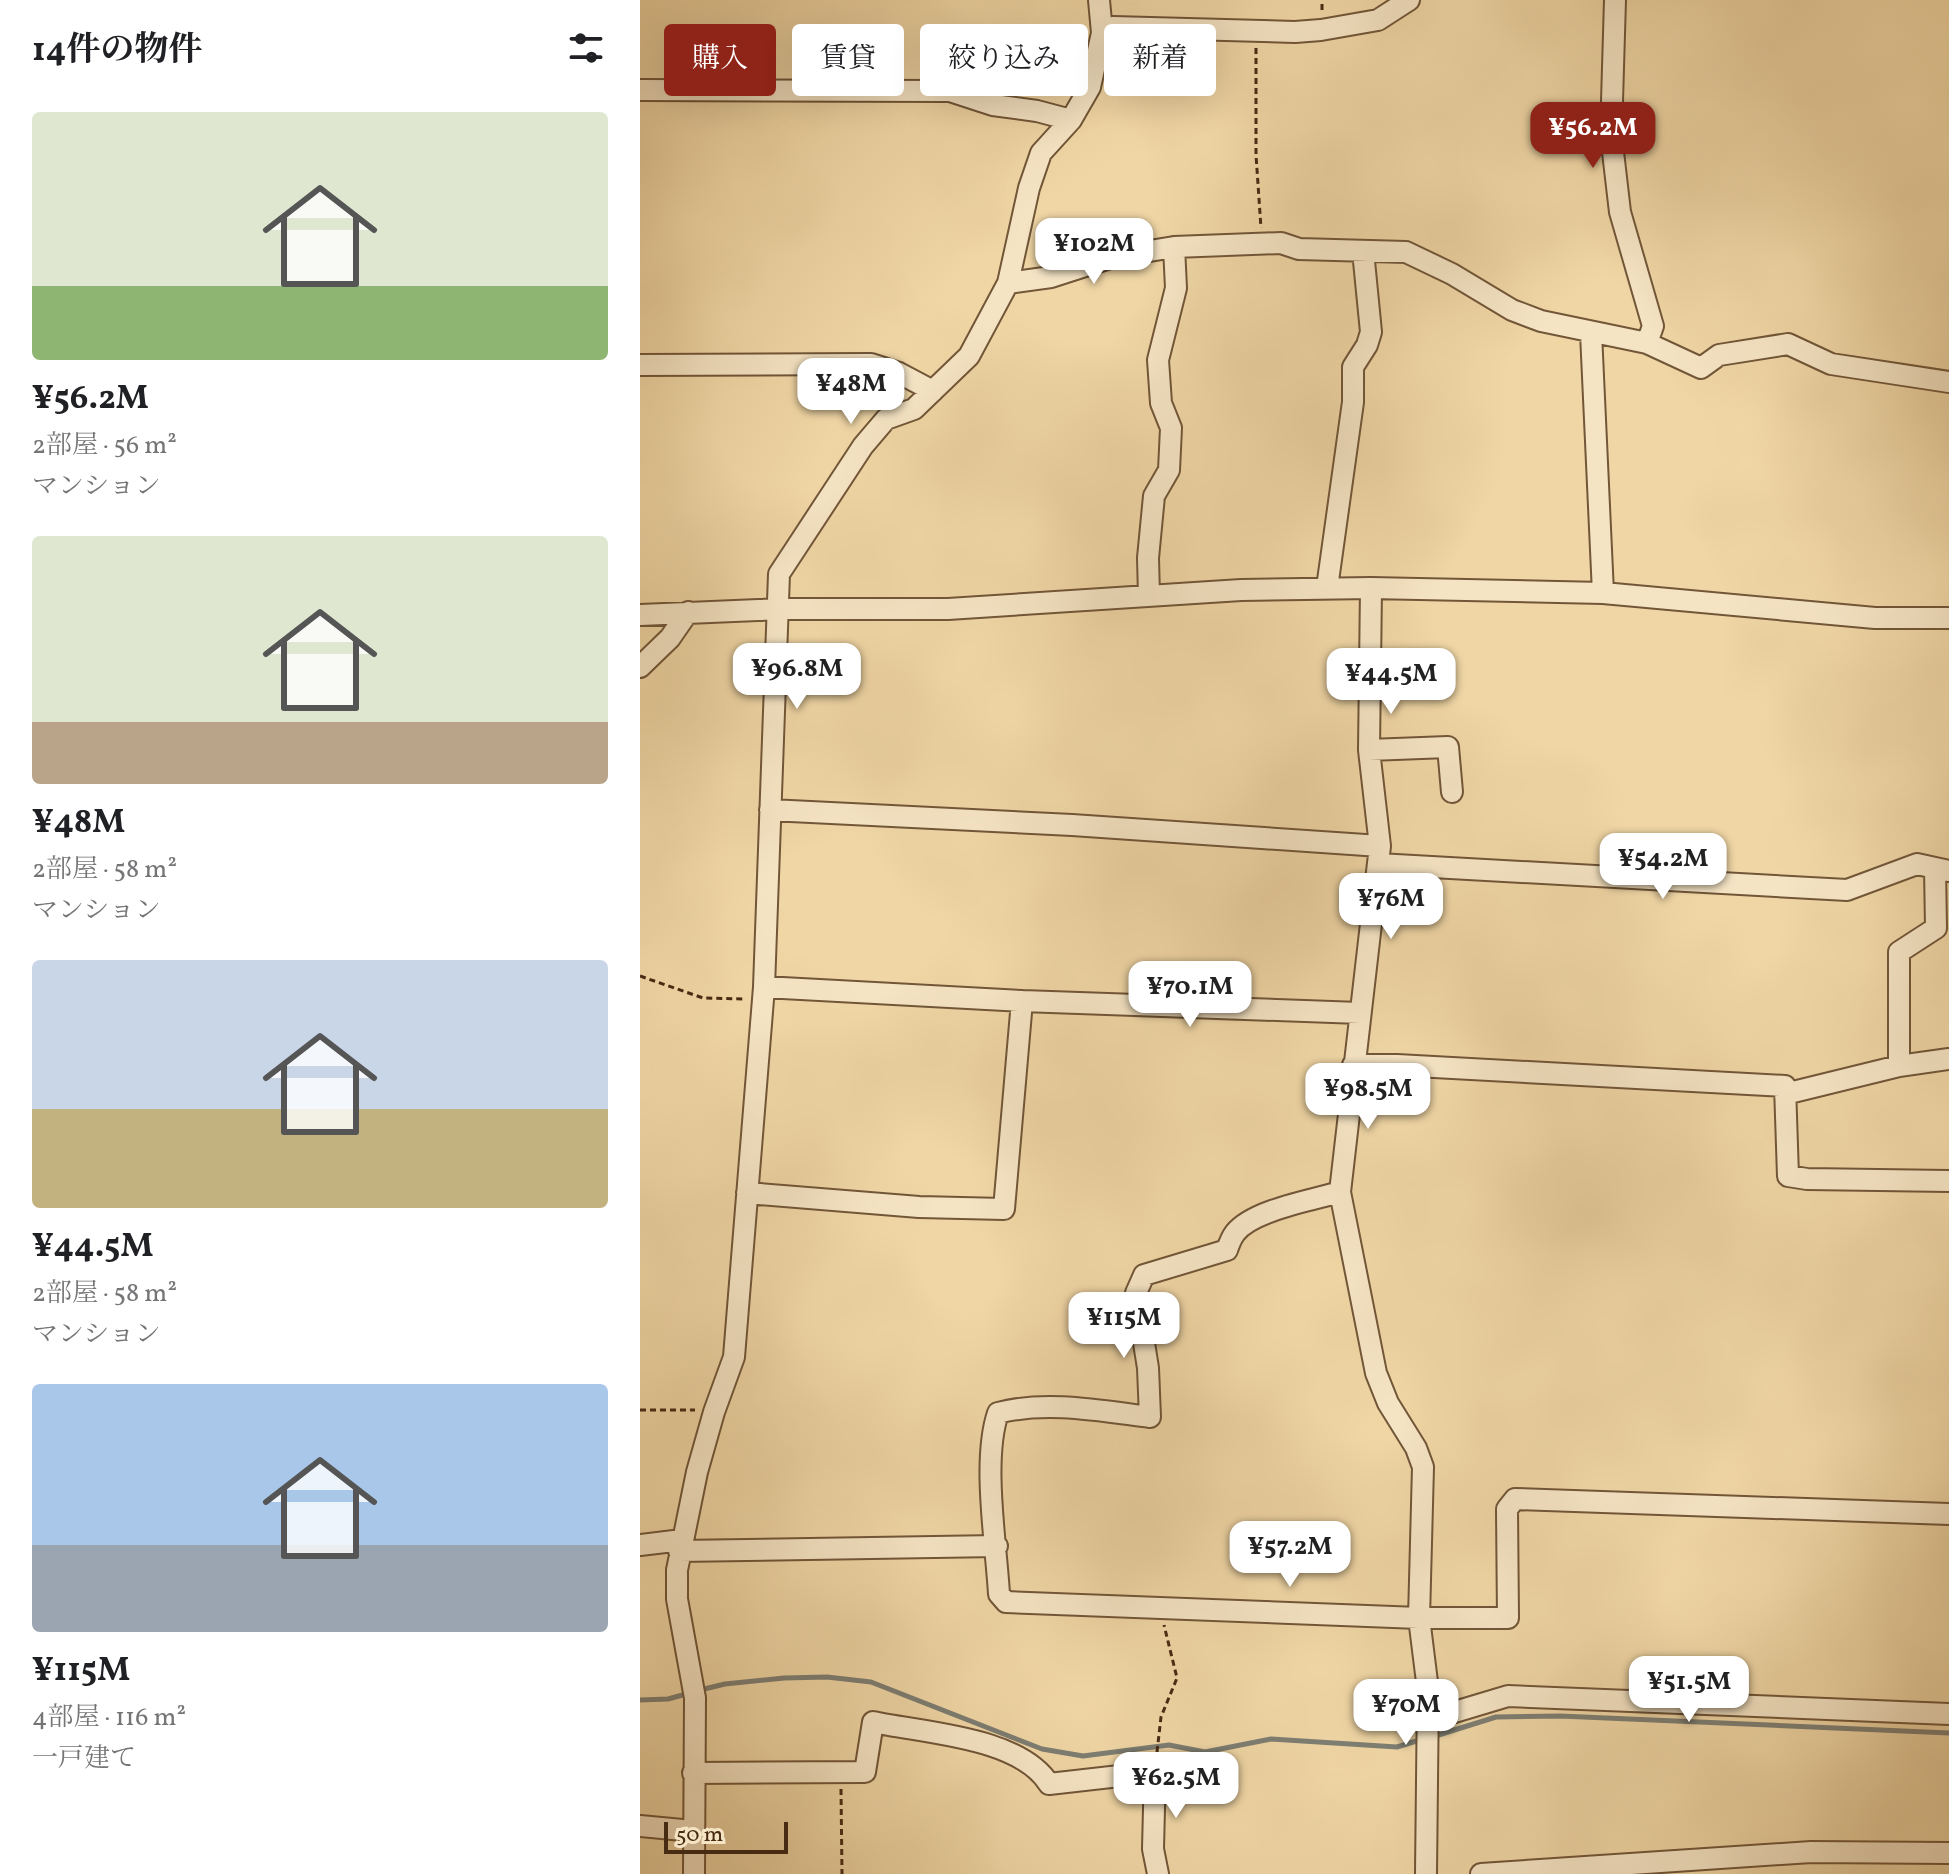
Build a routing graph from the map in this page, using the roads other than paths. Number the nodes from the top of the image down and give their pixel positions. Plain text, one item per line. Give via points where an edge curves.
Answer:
1 (1099, 0) edge
2 (1409, 0) edge
3 (1615, 0) edge
4 (1102, 33) junction
5 (640, 90) edge
6 (1071, 120) junction
7 (1174, 247) junction
8 (1363, 251) junction
9 (1008, 283) junction
10 (1591, 333) junction
11 (1647, 343) junction
12 (640, 365) edge
13 (1949, 382) edge
14 (933, 391) junction
15 (1327, 588) junction
16 (1371, 588) junction
17 (1603, 593) junction
18 (1149, 596) junction
19 (780, 609) junction
20 (688, 612) junction
21 (640, 615) edge
22 (1949, 618) edge
23 (640, 667) edge
24 (1369, 750) junction
25 (1452, 792) dead end
26 (770, 810) junction
27 (1379, 855) junction
28 (1942, 870) edge
29 (764, 993) junction
30 (1022, 1001) junction
31 (1360, 1013) junction
32 (1949, 1059) edge
33 (1353, 1065) junction
34 (1899, 1066) junction
35 (1785, 1094) junction
36 (1949, 1181) edge
37 (1340, 1192) junction
38 (747, 1193) junction
39 (1949, 1514) edge
40 (640, 1545) edge
41 (680, 1546) junction
42 (997, 1546) junction
43 (1419, 1618) junction
44 (1949, 1714) edge
45 (1428, 1720) junction
46 (693, 1773) junction
47 (640, 1826) edge
48 (693, 1831) junction
49 (1949, 1853) edge
50 (694, 1874) edge
51 (1158, 1874) edge
52 (1426, 1874) edge
53 (1481, 1874) edge
54 (1490, 1874) edge

1 - 4 street
2 - 4 street via 1378,20 1343,28 1295,32 1113,27
3 - 11 street via 1611,135 1620,212 1653,326
4 - 6 street via 1090,87
5 - 6 street via 950,91
6 - 9 street via 1041,153
7 - 8 street via 1281,243 1299,249
7 - 9 street
7 - 18 street via 1176,288 1158,360 1161,403 1171,428 1169,470 1154,496
8 - 10 street via 1406,252 1512,310
8 - 15 street via 1371,332 1353,367 1353,402
9 - 14 street via 969,356
10 - 11 street
10 - 17 street
11 - 13 street via 1701,368 1719,355 1788,344 1831,364
12 - 14 street via 871,364
14 - 19 street via 914,409 886,419 863,446 779,574
15 - 16 street
15 - 18 street
16 - 17 street
16 - 24 street
17 - 22 street via 1875,618
18 - 19 street via 948,609
19 - 20 street
19 - 26 street
20 - 21 street
20 - 23 street
24 - 25 street via 1448,747
24 - 27 street
26 - 27 street via 1072,825
26 - 29 street
27 - 28 street via 1847,890 1917,864
27 - 31 street
28 - 34 street via 1936,928 1899,952
29 - 30 street
29 - 38 street
30 - 31 street
30 - 38 street via 1004,1209
31 - 33 street
32 - 34 street
33 - 35 street via 1785,1086
33 - 37 street
34 - 35 street
35 - 36 street via 1788,1176
37 - 42 street via 1252,1220 1236,1231 1227,1250 1144,1275 1136,1293 1150,1417 1081,1408 998,1413 992,1481
37 - 43 street via 1376,1373 1423,1467
38 - 41 street via 734,1357 714,1412
39 - 43 street via 1515,1499 1507,1509 1508,1618
40 - 41 street
41 - 42 street
41 - 46 street via 677,1599 695,1698
42 - 43 street via 999,1594 1006,1602
43 - 45 street
44 - 45 street via 1508,1696
45 - 52 street
46 - 48 street
46 - 51 street via 865,1772 873,1722 1000,1748 1040,1769 1049,1784 1155,1770 1153,1849
47 - 48 street
48 - 50 street
49 - 54 street via 1811,1852
53 - 54 street

